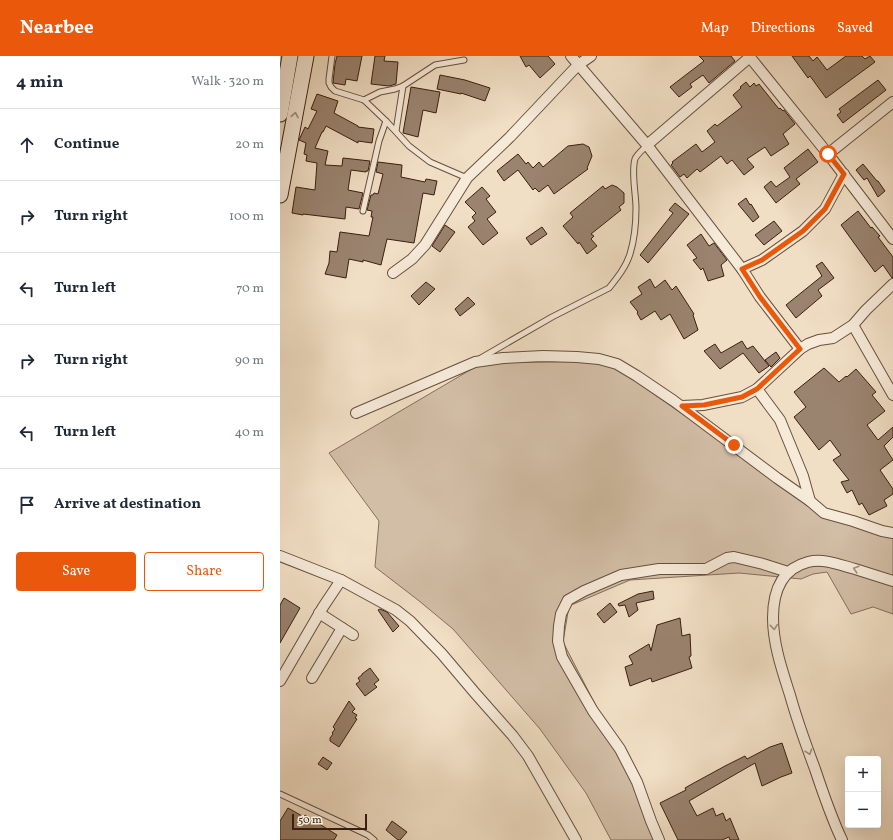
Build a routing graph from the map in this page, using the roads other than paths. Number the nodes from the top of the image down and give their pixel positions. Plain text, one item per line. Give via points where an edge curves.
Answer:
1 (289, 56) edge
2 (306, 56) edge
3 (332, 56) edge
4 (571, 56) edge
5 (591, 56) edge
6 (749, 56) edge
7 (464, 60) dead end
8 (578, 65) junction
9 (404, 86) junction
10 (364, 100) junction
11 (893, 102) edge
12 (280, 114) edge
13 (386, 121) junction
14 (396, 132) junction
15 (647, 145) junction
16 (828, 154) junction
17 (844, 174) junction
18 (468, 178) junction
19 (280, 195) edge
20 (363, 211) dead end
21 (893, 239) edge
22 (742, 269) junction
23 (393, 273) dead end
24 (893, 284) edge
25 (853, 325) junction
26 (800, 349) junction
27 (475, 362) junction
28 (757, 389) junction
29 (893, 395) edge
30 (682, 406) junction
31 (356, 413) dead end
32 (810, 501) junction
33 (893, 533) edge
34 (280, 556) edge
35 (788, 572) junction
36 (341, 580) junction
37 (893, 581) edge
38 (319, 613) junction
39 (342, 628) junction
40 (353, 635) dead end
41 (312, 678) dead end
42 (280, 681) edge
43 (280, 794) edge
44 (374, 840) edge
45 (576, 840) edge
46 (659, 840) edge
47 (842, 840) edge

1 - 12 main road
19 -> 2 main road
3 - 10 lane via 329,79 331,87
4 - 8 street
5 - 8 street
6 - 15 street
6 - 16 street
7 - 9 lane via 435,64
8 - 15 street
8 - 18 street
9 - 10 lane via 380,92
9 - 14 lane
10 - 13 lane
11 - 16 street
13 - 14 lane
13 - 20 lane
14 - 18 lane via 430,162
15 - 22 street
15 - 27 lane via 636,158 634,168 636,208 630,254 623,270 609,288 552,317
16 - 17 street
17 - 21 street
17 - 22 street via 825,209 803,231 762,260
18 - 23 street via 425,245
22 - 26 street
24 - 25 street
25 - 26 street via 833,338 818,340
25 - 29 street
26 - 28 street
27 - 30 street via 544,356 600,359 617,364
27 - 31 street
28 - 30 street via 742,397 704,405
28 - 32 street via 780,420 803,476
30 - 32 street
32 - 33 street via 824,513
34 - 36 street
37 -> 35 street via 819,560
35 - 46 street via 734,557 706,568 659,569 621,575 568,600 561,614 558,641 562,656 593,711 620,749
35 -> 47 street via 780,582 774,604 773,618 779,660 832,820
36 - 38 street
36 - 45 street via 396,610 442,654 528,756
38 - 39 street
38 - 42 street
39 - 40 street
39 - 41 street
43 - 44 lane

